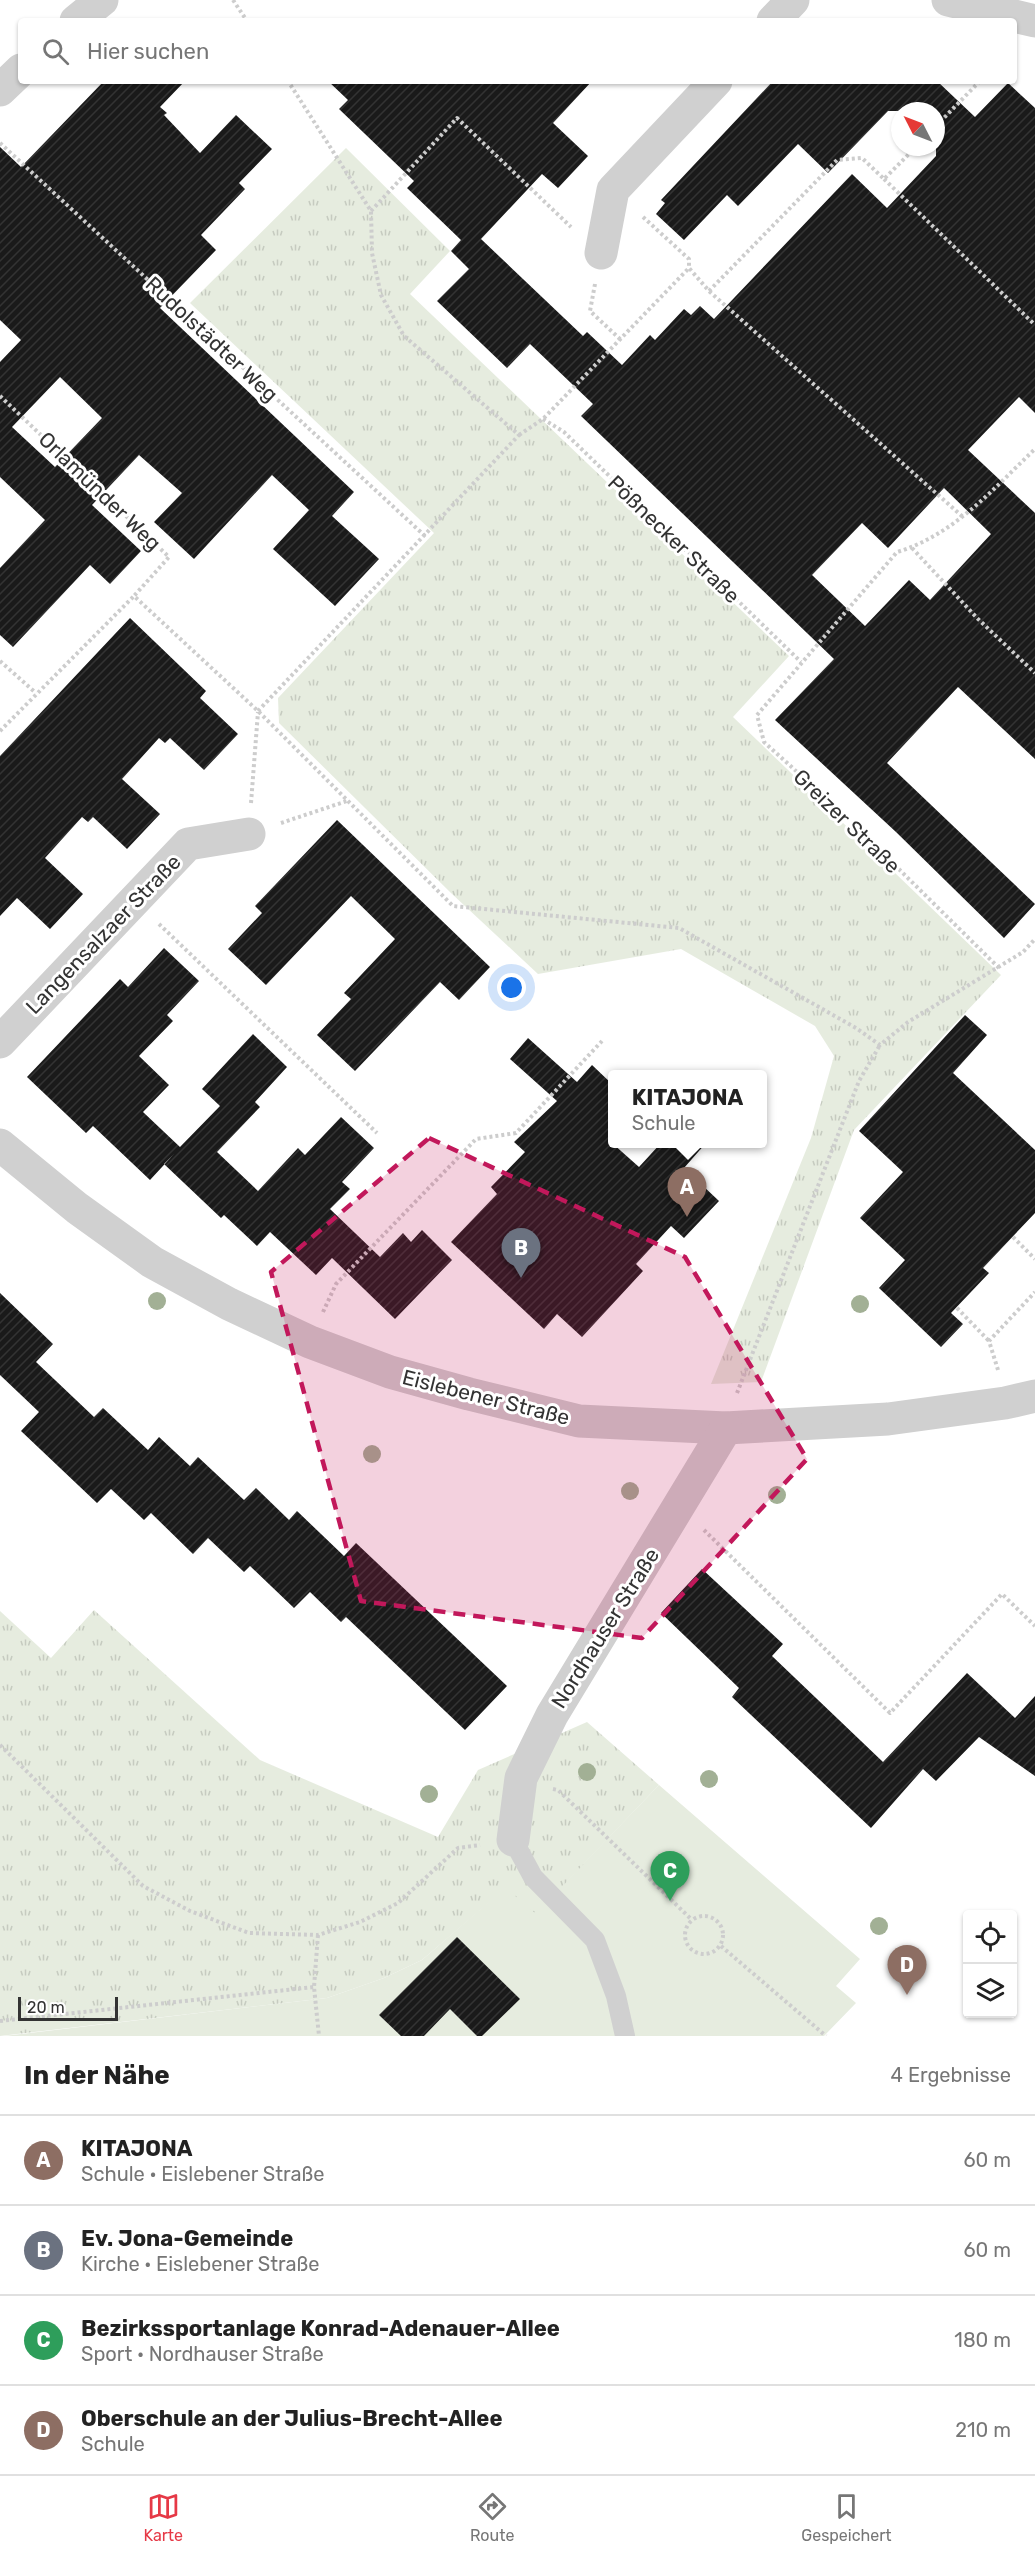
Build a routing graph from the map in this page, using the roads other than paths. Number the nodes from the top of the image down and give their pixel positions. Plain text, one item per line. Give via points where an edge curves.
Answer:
1 (102, 0) edge
2 (793, 0) edge
3 (953, 1) edge
4 (80, 18) edge
5 (776, 18) edge
6 (1035, 21) edge
7 (18, 73) edge
8 (713, 84) edge
9 (0, 90) edge
10 (601, 253) road end
11 (249, 834) road end
12 (0, 1042) edge
13 (0, 1145) edge
14 (1020, 1400) edge
15 (726, 1428) junction
16 (513, 1840) joint
17 (625, 2036) edge

1 - 4 street
2 - 5 street
3 - 6 street
7 - 9 street
8 - 10 street via 614,189
11 - 12 street, Langensalzaer Straße via 188,844
13 - 15 street, Eislebener Straße via 152,1262 310,1342 402,1375 579,1420
14 - 15 street, Eislebener Straße via 888,1419
15 - 16 street, Nordhauser Straße via 552,1715 521,1778
16 - 17 lane via 533,1877 596,1940

